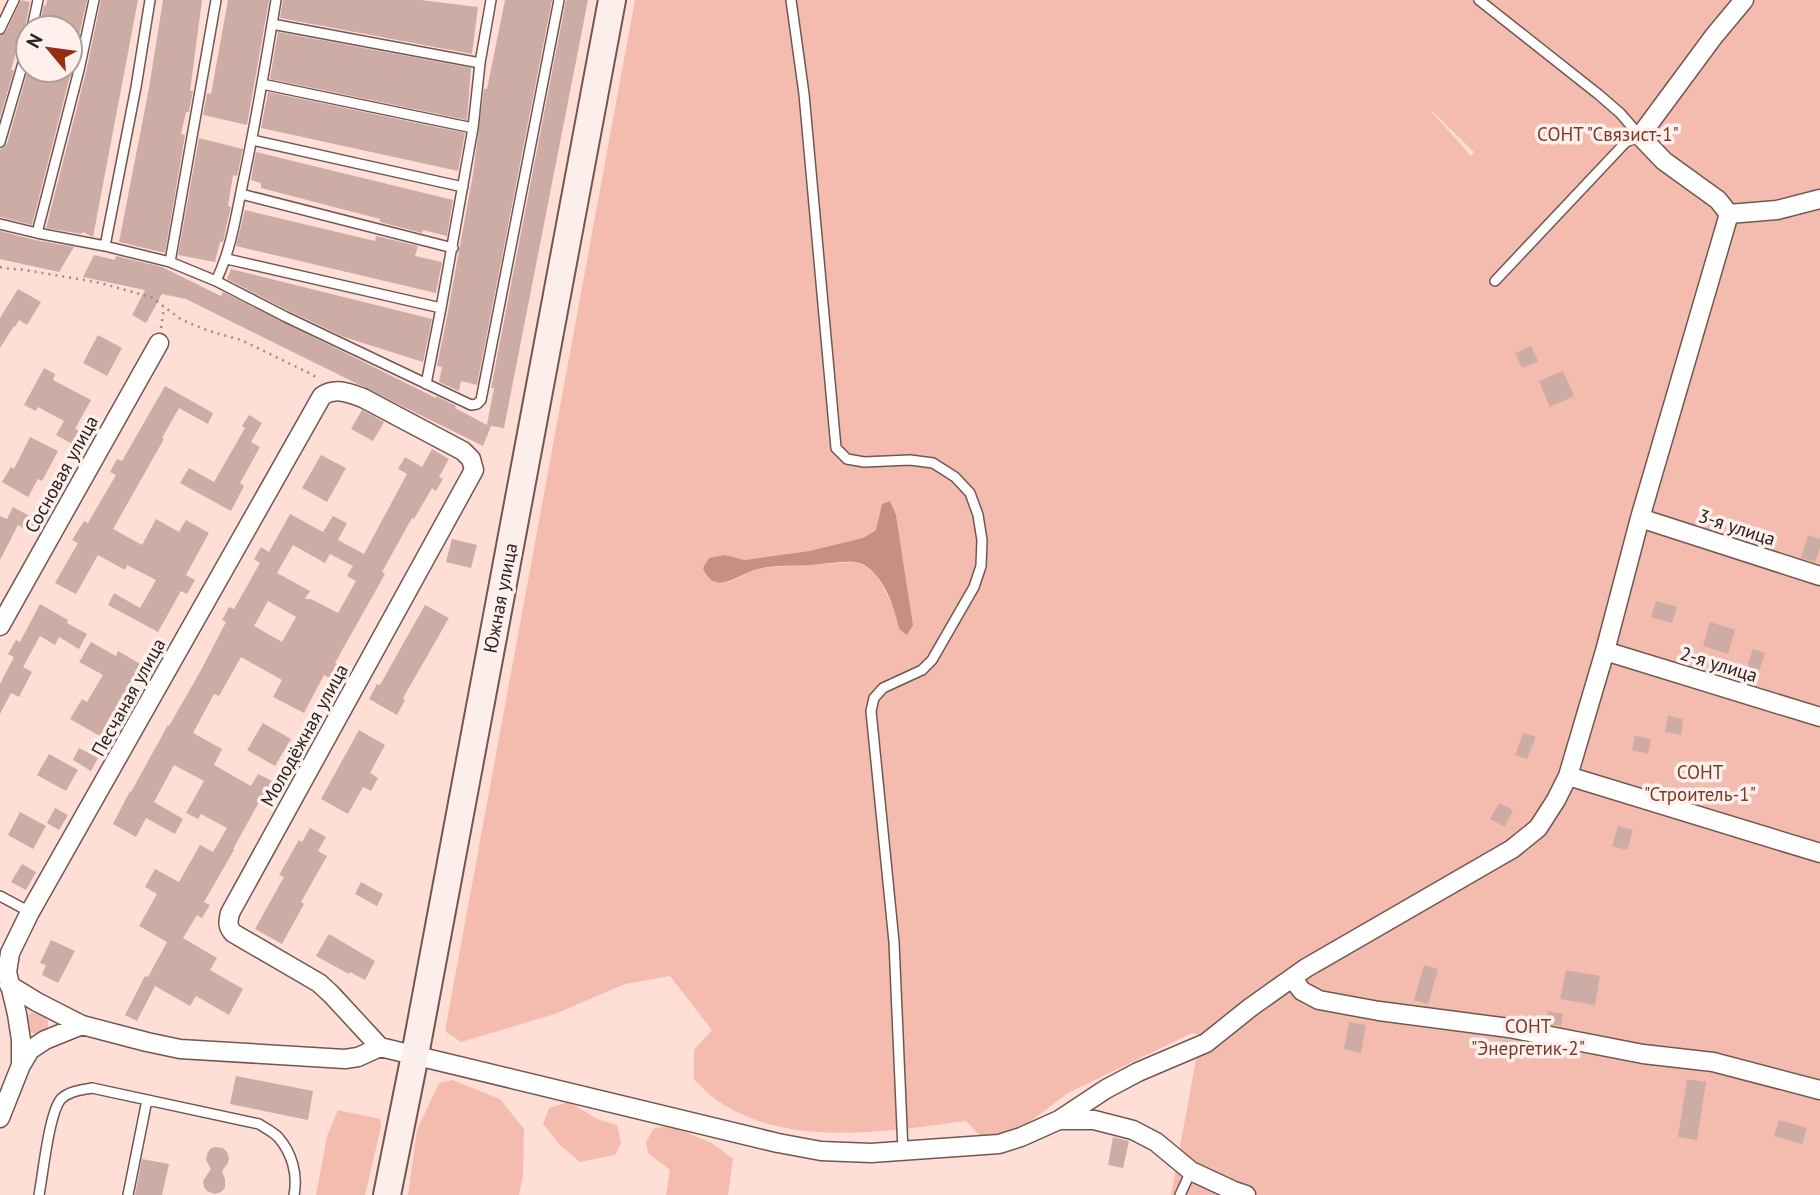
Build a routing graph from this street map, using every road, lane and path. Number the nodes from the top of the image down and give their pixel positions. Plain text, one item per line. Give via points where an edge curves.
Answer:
1 (13, 0) edge
2 (94, 0) edge
3 (150, 0) edge
4 (216, 0) edge
5 (276, 0) edge
6 (491, 0) edge
7 (559, 0) edge
8 (612, 0) edge
9 (791, 0) edge
10 (1479, 0) edge
11 (1744, 0) edge
12 (272, 24) junction
13 (0, 29) edge
14 (480, 63) junction
15 (17, 84) edge
16 (262, 84) junction
17 (473, 128) junction
18 (1640, 136) junction
19 (252, 141) junction
20 (0, 142) edge
21 (463, 187) junction
22 (241, 194) junction
23 (1820, 199) edge
24 (1730, 214) junction
25 (0, 224) edge
26 (37, 233) junction
27 (105, 246) junction
28 (453, 248) junction
29 (227, 259) junction
30 (170, 262) junction
31 (0, 267) edge
32 (216, 281) junction
33 (1495, 281) dead end
34 (442, 308) junction
35 (159, 343) dead end
36 (426, 384) junction
37 (331, 391) junction
38 (1640, 518) junction
39 (1820, 576) edge
40 (0, 626) edge
41 (1605, 651) junction
42 (1820, 717) edge
43 (1568, 776) junction
44 (1820, 853) edge
45 (0, 896) edge
46 (30, 912) junction
47 (1292, 978) junction
48 (9, 985) junction
49 (82, 1025) junction
50 (380, 1047) junction
51 (415, 1055) junction
52 (21, 1065) junction
53 (1820, 1090) edge
54 (147, 1100) junction
55 (0, 1118) edge
56 (1059, 1120) junction
57 (903, 1150) junction
58 (1191, 1171) junction
59 (39, 1195) edge
60 (128, 1195) edge
61 (293, 1195) edge
62 (387, 1195) edge
63 (1180, 1195) edge
64 (1246, 1195) edge

1 - 13 lane
2 - 26 lane
3 - 27 lane
4 - 30 lane
5 - 12 lane
6 - 14 lane
7 - 36 lane via 481,400 471,405
8 - 51 main road, Южная улица
9 - 57 lane via 804,94 836,448 847,459 864,462 933,463 970,493 982,540 974,587 932,660 922,670 883,688 871,711 894,942
10 - 18 lane via 1598,94
11 - 18 street
12 - 14 lane
12 - 16 lane
14 - 17 lane
15 - 20 lane
16 - 17 lane
16 - 19 lane
17 - 21 lane
18 - 24 street
18 - 33 lane via 1626,142
19 - 21 lane
19 - 22 lane
21 - 28 lane
22 - 28 lane
22 - 29 lane
23 - 24 street via 1777,210
24 - 38 street
25 - 26 lane
26 - 27 lane
27 - 30 lane
28 - 34 lane
29 - 32 lane
29 - 34 lane
30 - 32 lane
31 - 37 path via 96,282 151,297 182,320 241,340 313,375
32 - 36 lane
34 - 36 lane
35 - 40 street, Сосновая улица
37 - 46 street, Песчаная улица via 322,396
37 - 50 street, Молодёжная улица via 363,398 463,451 474,470 228,922 233,933 319,983
38 - 39 street, 3-я улица
38 - 41 street
41 - 42 street, 2-я улица
41 - 43 street
43 - 44 street
43 - 47 street via 1538,828 1512,849
45 - 46 lane
46 - 48 street, Песчаная улица via 10,953
47 - 53 street via 1302,991 1319,1000 1713,1062
47 - 56 street via 1206,1043 1138,1072
48 - 49 street
48 - 52 street, Песчаная улица via 19,1027
49 - 50 street via 180,1049 345,1059
49 - 52 street via 30,1049
50 - 51 street
51 - 57 street via 778,1143 821,1151
51 - 62 main road, Южная улица
52 - 55 street, Песчаная улица
54 - 59 lane via 92,1088 61,1099 53,1116
54 - 60 lane
54 - 61 lane via 259,1124 288,1152 294,1170
56 - 57 street via 999,1143
56 - 58 street via 1094,1120 1133,1130
58 - 63 lane
58 - 64 street

